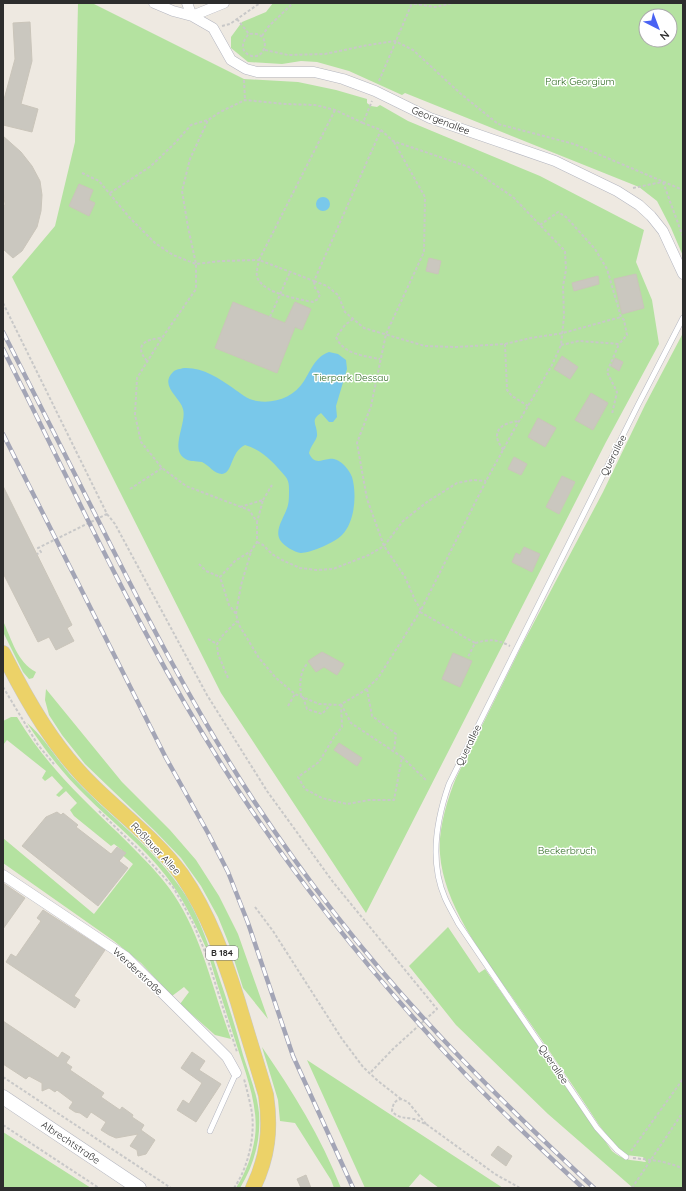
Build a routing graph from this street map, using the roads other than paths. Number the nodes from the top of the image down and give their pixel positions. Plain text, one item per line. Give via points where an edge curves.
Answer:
1 (154, 3) edge
2 (187, 3) edge
3 (224, 3) edge
4 (192, 16) junction
5 (683, 274) edge
6 (683, 318) edge
7 (3, 653) edge
8 (3, 875) edge
9 (240, 1076) joint
10 (3, 1097) edge
11 (210, 1131) dead end
12 (626, 1157) road end
13 (140, 1188) edge
14 (253, 1188) edge

1 - 4 street
2 - 4 street
3 - 4 street
4 - 5 street, Georgenallee via 213,28 231,60 246,69 257,72 314,72 343,79 376,91 430,118 555,161 617,191 651,216 662,231
6 - 12 lane, Querallee via 449,784 441,807 436,835 435,856 440,878 445,898 458,923 597,1128
7 - 14 main road, Roßlauer Allee / B 184 via 25,696 59,746 94,787 173,864 207,917 230,977 266,1095 268,1141
8 - 9 street, Werderstraße via 126,957 227,1057
9 - 11 lane
10 - 13 main road, Albrechtstraße

